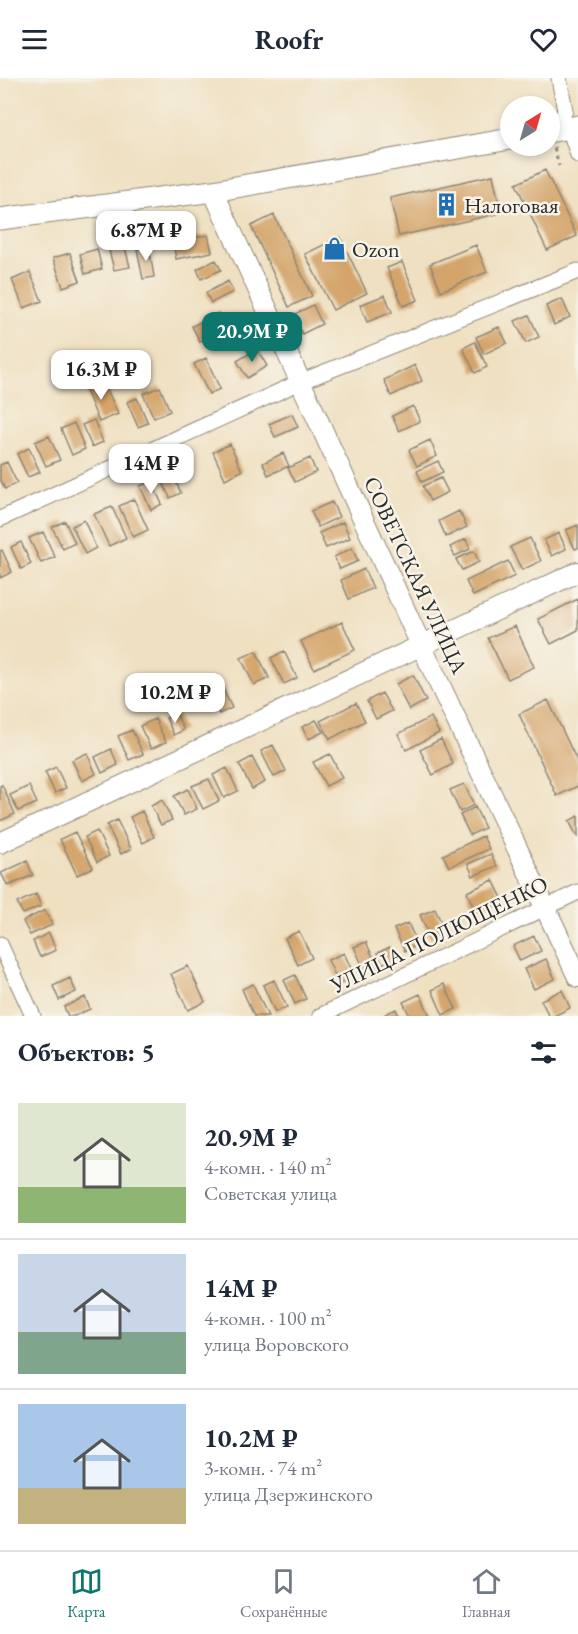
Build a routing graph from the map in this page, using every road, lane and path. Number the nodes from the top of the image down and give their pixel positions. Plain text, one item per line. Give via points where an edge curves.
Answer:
1 (559, 78) edge
2 (563, 129) edge
3 (500, 141) edge
4 (578, 156) edge
5 (214, 194) junction
6 (0, 219) edge
7 (0, 231) edge
8 (578, 272) edge
9 (300, 382) junction
10 (0, 519) edge
11 (578, 572) edge
12 (421, 645) junction
13 (0, 843) edge
14 (578, 892) edge
15 (546, 908) junction
16 (0, 944) edge
17 (578, 977) edge
18 (33, 1016) edge
19 (320, 1016) edge

1 - 2 street via 565,110
2 - 4 street
3 - 5 main road
5 - 6 main road
5 - 7 main road
5 - 9 street, СОВЕТСКАЯ УЛИЦА
8 - 9 street
9 - 10 street
9 - 12 street, СОВЕТСКАЯ УЛИЦА
11 - 12 street
12 - 13 street
12 - 15 street, СОВЕТСКАЯ УЛИЦА
14 - 15 street, УЛИЦА ПОЛЮЩЕНКО
15 - 17 street, СОВЕТСКАЯ УЛИЦА
15 - 19 street, УЛИЦА ПОЛЮЩЕНКО
16 - 18 street

